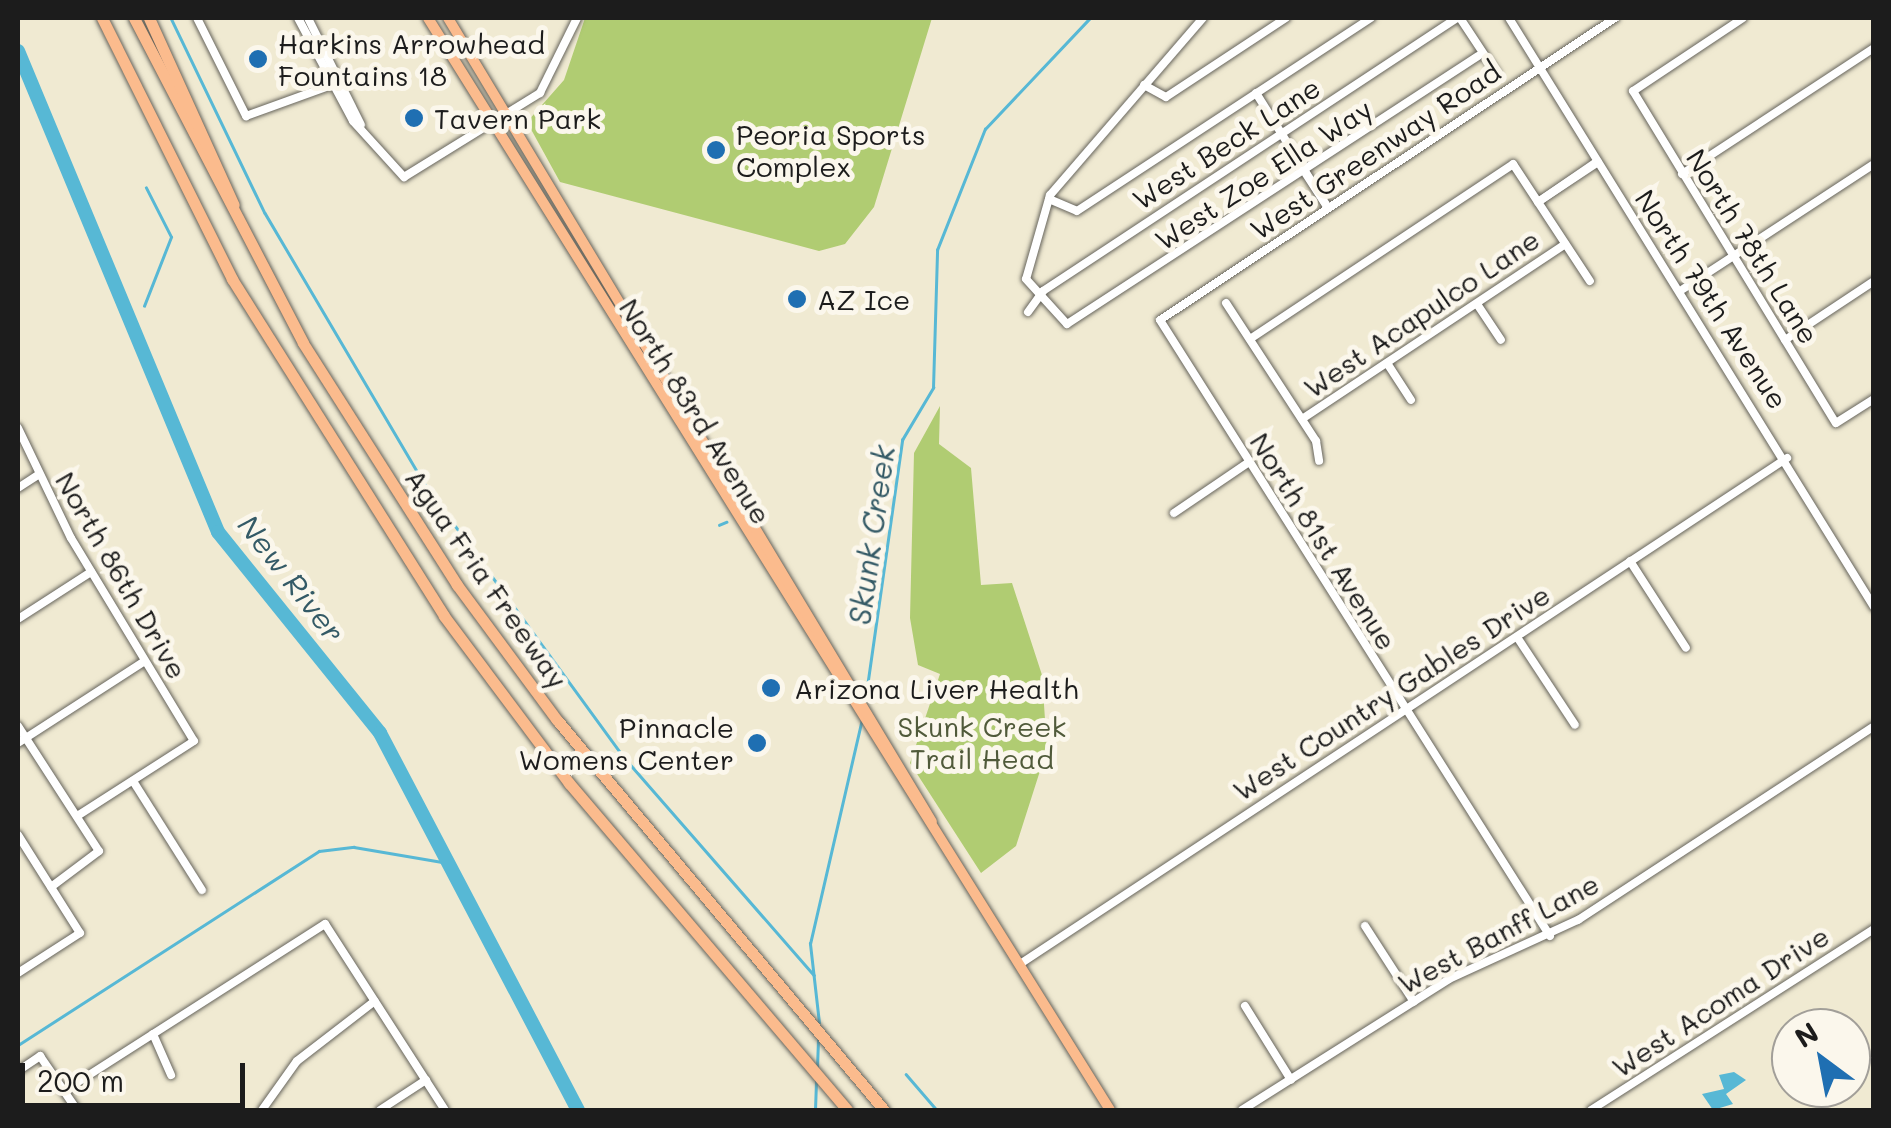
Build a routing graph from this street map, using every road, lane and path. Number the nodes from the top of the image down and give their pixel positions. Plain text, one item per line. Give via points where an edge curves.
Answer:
1 (102, 18) edge
2 (134, 18) edge
3 (149, 18) edge
4 (197, 18) edge
5 (298, 18) edge
6 (308, 18) edge
7 (428, 18) edge
8 (448, 18) edge
9 (577, 18) edge
10 (1203, 18) edge
11 (1286, 18) edge
12 (1371, 18) edge
13 (1459, 18) edge
14 (1509, 18) edge
15 (1615, 18) edge
16 (1743, 18) edge
17 (1874, 48) edge
18 (1478, 56) junction
19 (1539, 68) junction
20 (1496, 74) dead end
21 (336, 84) junction
22 (1144, 85) junction
23 (1256, 93) junction
24 (508, 116) junction
25 (493, 125) junction
26 (1282, 134) junction
27 (1598, 162) junction
28 (1874, 164) edge
29 (1306, 174) junction
30 (1682, 174) junction
31 (1049, 198) junction
32 (1538, 202) junction
33 (1328, 208) junction
34 (1565, 244) junction
35 (1733, 256) junction
36 (1590, 281) dead end
37 (1874, 281) edge
38 (1683, 289) junction
39 (1037, 295) junction
40 (1226, 302) dead end
41 (1477, 304) junction
42 (286, 312) junction
43 (1028, 312) dead end
44 (1160, 320) joint
45 (1250, 339) junction
46 (1500, 340) dead end
47 (1785, 340) junction
48 (1388, 362) junction
49 (1874, 399) edge
50 (1411, 400) dead end
51 (1302, 419) junction
52 (18, 428) edge
53 (1787, 458) junction
54 (1250, 462) junction
55 (1320, 462) dead end
56 (38, 475) junction
57 (18, 488) edge
58 (1174, 512) dead end
59 (1630, 561) junction
60 (91, 572) junction
61 (1874, 607) edge
62 (18, 619) edge
63 (1517, 636) junction
64 (1686, 648) dead end
65 (144, 662) junction
66 (1403, 712) junction
67 (1575, 725) dead end
68 (18, 726) edge
69 (1874, 726) edge
70 (21, 741) edge
71 (133, 780) junction
72 (77, 816) junction
73 (932, 823) junction
74 (18, 835) edge
75 (51, 887) junction
76 (202, 890) dead end
77 (1366, 926) dead end
78 (1874, 929) edge
79 (1550, 936) junction
80 (1020, 964) junction
81 (18, 973) edge
82 (374, 1001) junction
83 (1414, 1002) junction
84 (1245, 1006) dead end
85 (154, 1034) junction
86 (18, 1070) edge
87 (171, 1074) dead end
88 (426, 1080) junction
89 (1291, 1080) junction
90 (64, 1091) junction
91 (77, 1110) edge
92 (262, 1110) edge
93 (380, 1110) edge
94 (445, 1110) edge
95 (848, 1110) edge
96 (884, 1110) edge
97 (1110, 1110) edge
98 (1242, 1110) edge
99 (1591, 1110) edge

1 - 95 highway, Agua Fria Freeway via 232,280 338,459 569,783
2 - 42 highway, Agua Fria Freeway
3 - 42 highway
4 - 21 street via 246,116
5 - 21 street
6 - 21 street
7 - 25 main road, North 83rd Avenue
8 - 24 main road, North 83rd Avenue
9 - 24 street via 552,78
10 - 22 street
11 - 22 street via 1166,96
12 - 23 street
13 - 18 street
13 - 26 street, West Beck Lane
14 - 19 street, North 79th Avenue
15 - 19 street, West Greenway Road
16 - 30 street, North 78th Lane via 1632,91
17 - 30 street
18 - 20 street
18 - 29 street, West Zoe Ella Way
19 - 27 street, North 79th Avenue
19 - 33 street, West Greenway Road
21 - 25 street via 400,177
22 - 31 street
23 - 26 street
23 - 31 street via 1078,210
24 - 25 street
24 - 73 main road, North 83rd Avenue via 920,792
25 - 73 main road, North 83rd Avenue
26 - 29 street
26 - 39 street, West Beck Lane
27 - 32 street
27 - 38 street, North 79th Avenue
28 - 35 street
29 - 33 street
29 - 39 street, West Zoe Ella Way via 1071,326
30 - 35 street, North 78th Lane
31 - 39 street via 1026,274
32 - 34 street
32 - 45 street via 1513,164
33 - 44 street, West Greenway Road
34 - 36 street
34 - 41 street, West Acapulco Lane
35 - 38 street
35 - 47 street, North 78th Lane
37 - 47 street
38 - 53 street, North 79th Avenue
39 - 43 street, West Beck Lane
40 - 45 street
41 - 46 street
41 - 48 street, West Acapulco Lane
42 - 96 highway, Agua Fria Freeway via 457,584 747,950
44 - 54 street, North 81st Avenue
45 - 51 street
47 - 49 street, North 78th Lane via 1836,423
48 - 50 street
48 - 51 street, West Acapulco Lane
51 - 55 street
52 - 56 street, North 86th Drive
53 - 59 street, West Country Gables Drive
53 - 61 street, North 79th Avenue
54 - 58 street
54 - 66 street, North 81st Avenue
56 - 57 street
56 - 60 street, North 86th Drive
59 - 63 street, West Country Gables Drive
59 - 64 street
60 - 62 street
60 - 65 street, North 86th Drive
63 - 66 street, West Country Gables Drive
63 - 67 street
65 - 70 street
65 - 71 street, North 86th Drive via 194,741
66 - 79 street, North 81st Avenue
66 - 80 street, West Country Gables Drive
68 - 70 street
69 - 79 street, West Banff Lane
70 - 72 street
71 - 72 street
71 - 76 street
72 - 75 street via 96,858
73 - 80 main road, North 83rd Avenue
74 - 75 street
75 - 81 street via 80,932
77 - 83 street
78 - 99 street, West Acoma Drive
79 - 83 street, West Banff Lane
80 - 97 main road, North 83rd Avenue
82 - 85 street via 325,924
82 - 88 street
82 - 92 street via 297,1062
83 - 89 street, West Banff Lane
84 - 89 street
85 - 87 street
85 - 90 street
86 - 90 street via 40,1056
88 - 93 street
88 - 94 street
89 - 98 street, West Banff Lane
90 - 91 street

